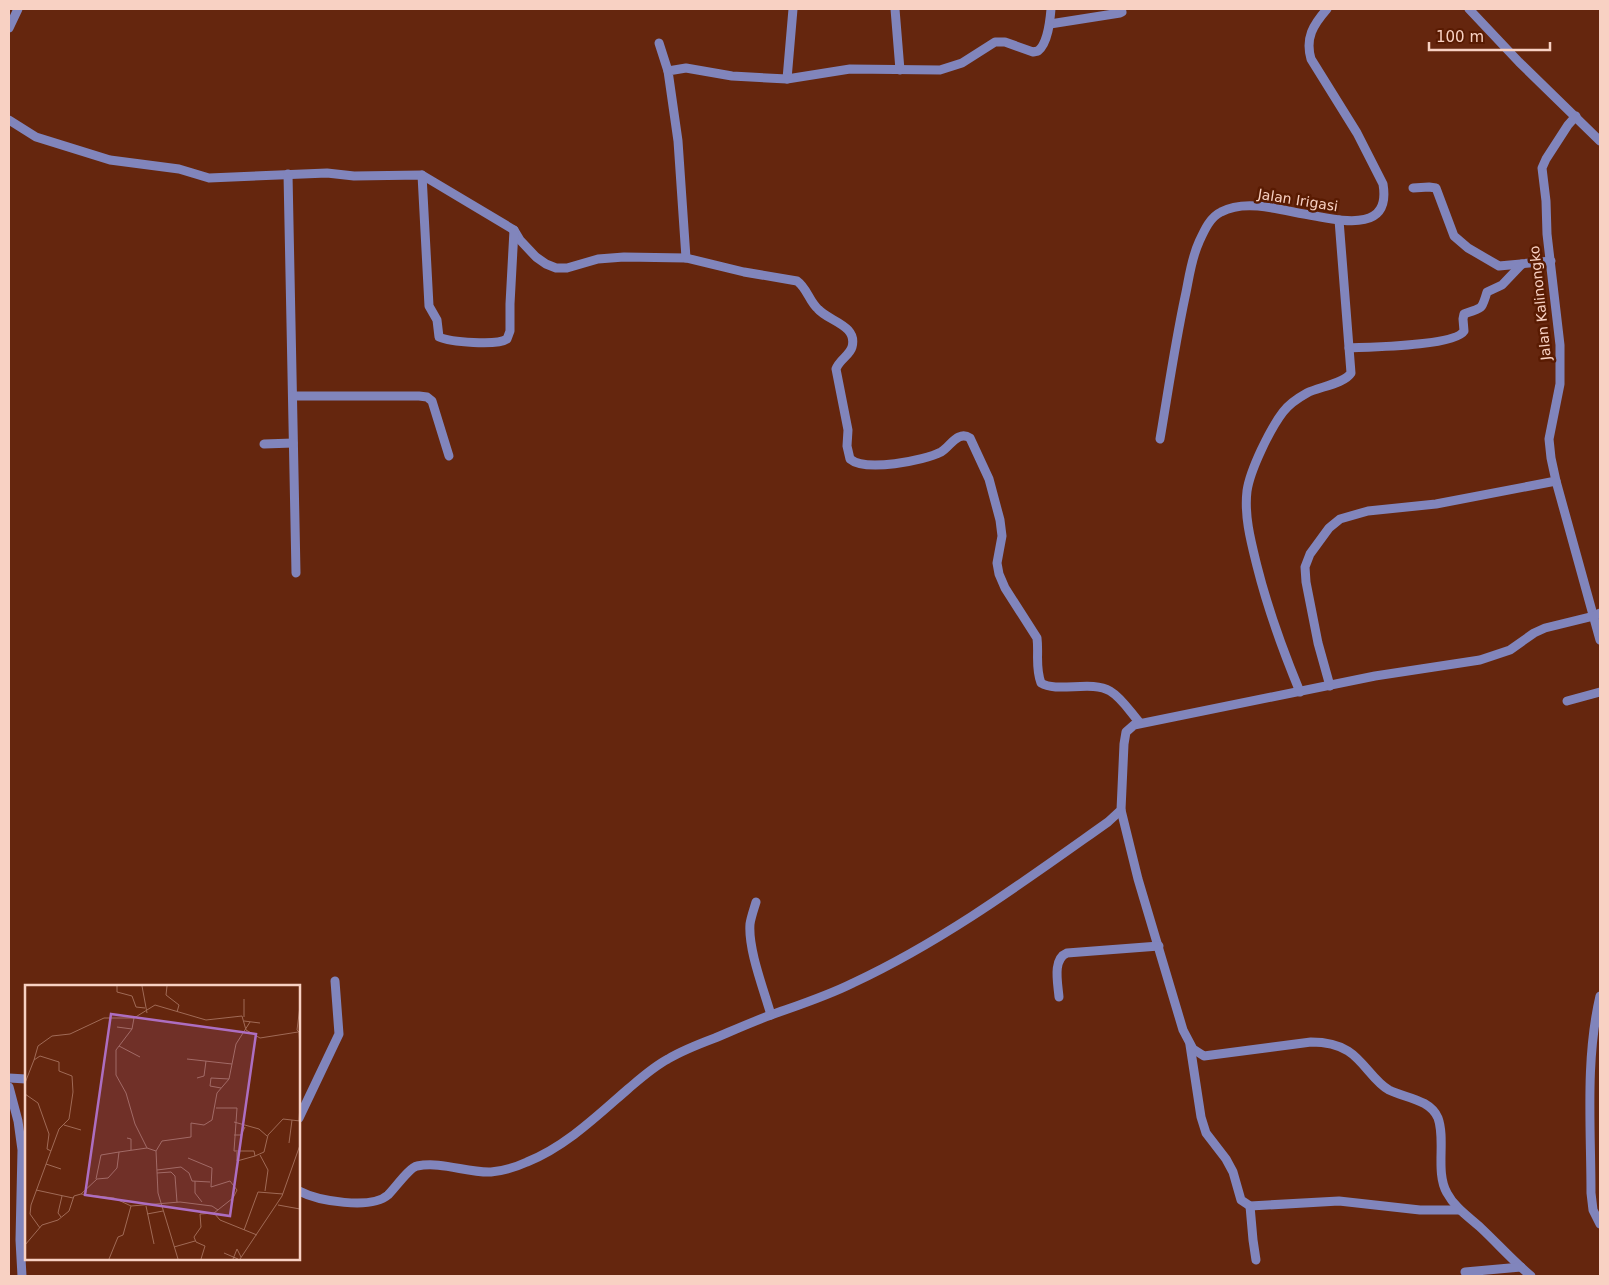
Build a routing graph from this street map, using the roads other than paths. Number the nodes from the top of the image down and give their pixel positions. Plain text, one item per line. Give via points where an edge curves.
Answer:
1 (18, 9) edge
2 (793, 9) edge
3 (895, 9) edge
4 (1052, 9) edge
5 (1121, 9) edge
6 (1327, 9) edge
7 (1469, 9) edge
8 (1050, 24) junction
9 (9, 28) edge
10 (659, 43) dead end
11 (900, 70) junction
12 (668, 71) junction
13 (787, 80) junction
14 (1576, 116) junction
15 (9, 120) edge
16 (1600, 141) edge
17 (288, 174) junction
18 (422, 175) junction
19 (1413, 188) dead end
20 (1339, 220) junction
21 (514, 230) junction
22 (686, 258) junction
23 (1551, 261) junction
24 (1522, 264) junction
25 (1349, 348) junction
26 (292, 396) junction
27 (1160, 440) dead end
28 (294, 443) junction
29 (264, 444) dead end
30 (449, 456) dead end
31 (1556, 481) junction
32 (296, 573) dead end
33 (1597, 614) edge
34 (1600, 640) edge
35 (1330, 686) junction
36 (1300, 692) junction
37 (1600, 692) edge
38 (1567, 701) dead end
39 (1140, 723) junction
40 (1121, 810) junction
41 (756, 902) dead end
42 (1158, 946) junction
43 (335, 981) dead end
44 (1600, 996) edge
45 (1059, 997) dead end
46 (771, 1015) junction
47 (1190, 1044) junction
48 (9, 1078) edge
49 (25, 1080) edge
50 (9, 1087) edge
51 (300, 1116) edge
52 (300, 1192) edge
53 (1250, 1206) junction
54 (1459, 1210) junction
55 (1600, 1224) edge
56 (1256, 1260) dead end
57 (1521, 1268) junction
58 (1466, 1272) dead end
59 (22, 1276) edge
60 (1531, 1276) edge

1 - 9 street
2 - 13 street
3 - 11 street
4 - 8 street
5 - 8 street via 1120,13
6 - 20 street, Jalan Irigasi via 1309,36 1311,59 1357,132 1384,193 1383,205 1373,215 1355,222
7 - 14 street
8 - 11 street via 1038,52 995,42 947,68
10 - 12 street
11 - 13 street via 850,70
12 - 13 street via 686,68 732,76
12 - 22 street via 678,141
14 - 16 street
14 - 23 street, Jalan Kalinongko via 1542,168
15 - 17 street via 36,137 110,160 179,170 209,178
17 - 18 street
17 - 26 street
18 - 21 street
18 - 21 street via 429,306 437,320 439,337 495,343 507,339
19 - 24 street via 1429,186 1437,189 1454,236 1462,244 1499,266
20 - 25 street
20 - 27 street, Jalan Irigasi via 1251,206 1216,215 1207,226 1193,258
21 - 22 street via 536,257 556,268 598,259
22 - 39 street via 797,280 818,310 848,330 852,347 836,369 851,461 886,464 919,460 941,452 959,437 970,438 989,479 1000,520 999,574 1037,638 1037,668 1041,682 1049,687 1084,686 1109,690
23 - 24 street
23 - 31 street, Jalan Kalinongko via 1561,361 1559,391 1549,439
24 - 25 street via 1502,285 1487,292 1485,302 1478,310 1464,314 1464,331 1458,337 1414,344
25 - 36 street via 1349,377 1308,392 1279,417 1257,460 1247,491 1251,545 1269,611
26 - 28 street
26 - 30 street via 427,397 432,402
28 - 29 street
28 - 32 street
31 - 33 street, Jalan Kalinongko
31 - 35 street via 1436,504 1368,511 1340,519 1329,528 1310,554 1305,568
33 - 34 street, Jalan Kalinongko
33 - 35 street via 1544,628 1510,650 1489,658
35 - 36 street
36 - 39 street
37 - 38 street
39 - 40 street via 1126,732
40 - 42 street
40 - 46 street via 1000,899 949,931 854,983
41 - 46 street via 750,934
42 - 45 street via 1062,955 1057,970
42 - 47 street
43 - 51 street via 339,1034
44 - 55 street via 1591,1070 1591,1193
46 - 52 street via 666,1060 550,1151 526,1163 492,1172 416,1166 386,1196 376,1201 325,1200
47 - 53 street via 1206,1133 1233,1172 1241,1200
47 - 54 street via 1204,1056 1302,1042 1329,1043 1349,1052 1384,1087 1426,1104 1434,1112 1440,1128 1444,1187
48 - 49 street
50 - 59 street via 22,1150
53 - 54 street via 1339,1202 1420,1210
53 - 56 street
54 - 57 street
57 - 58 street
57 - 60 street

